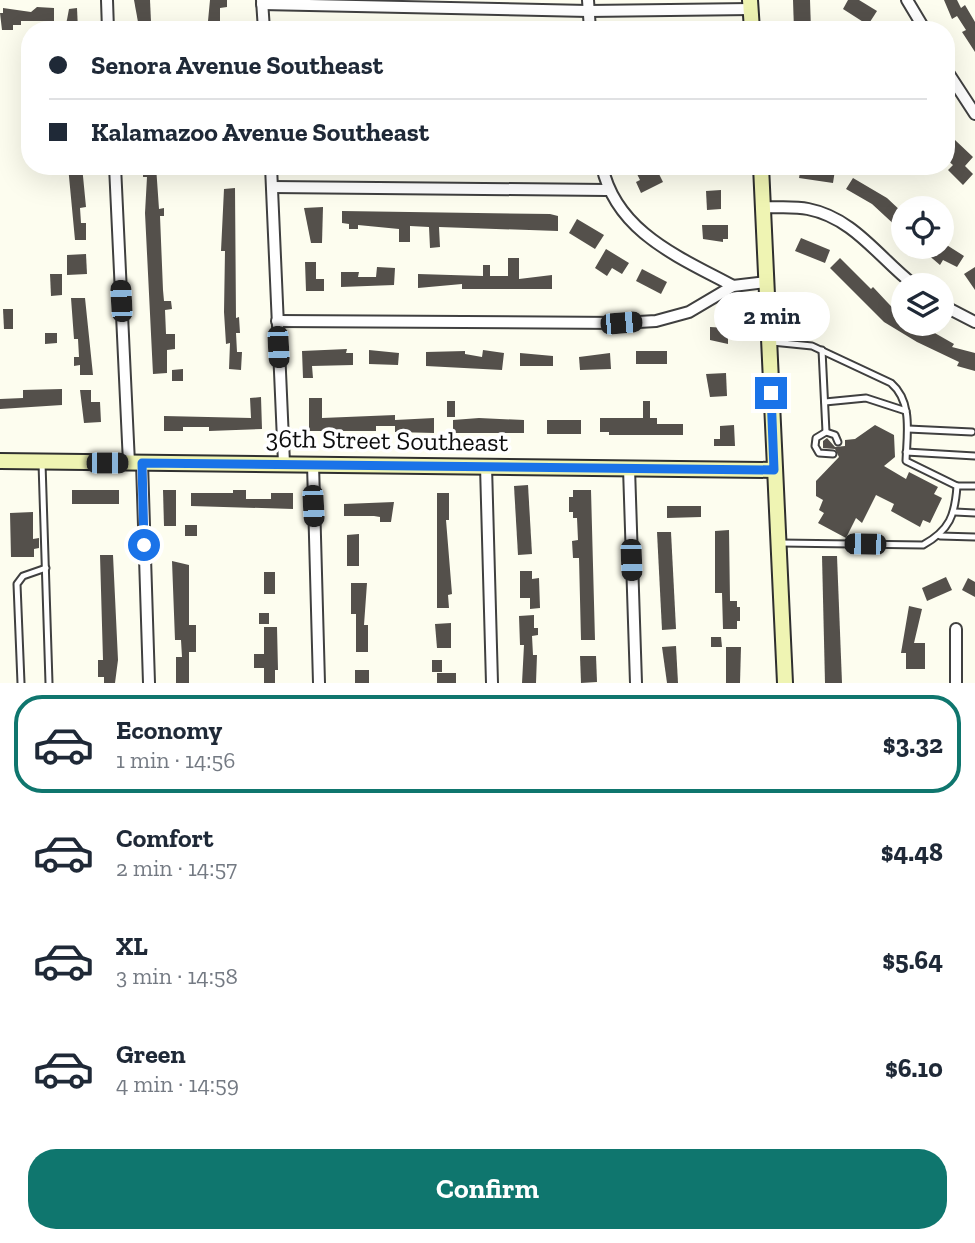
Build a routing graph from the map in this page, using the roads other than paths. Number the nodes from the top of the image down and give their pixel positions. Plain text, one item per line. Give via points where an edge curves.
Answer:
1 (107, 0) edge
2 (907, 0) edge
3 (262, 2) edge
4 (750, 4) edge
5 (588, 5) edge
6 (108, 21) edge
7 (263, 21) edge
8 (920, 21) edge
9 (955, 83) edge
10 (975, 114) edge
11 (116, 175) edge
12 (271, 175) edge
13 (604, 175) edge
14 (762, 175) edge
15 (272, 187) junction
16 (607, 190) junction
17 (764, 207) junction
18 (901, 273) edge
19 (766, 282) junction
20 (733, 286) junction
21 (954, 311) edge
22 (277, 321) junction
23 (975, 322) edge
24 (769, 342) junction
25 (822, 350) junction
26 (825, 401) junction
27 (906, 411) junction
28 (908, 429) junction
29 (826, 432) junction
30 (972, 432) dead end
31 (838, 442) dead end
32 (906, 452) junction
33 (833, 454) dead end
34 (975, 456) edge
35 (0, 461) edge
36 (42, 463) junction
37 (135, 463) junction
38 (284, 463) junction
39 (313, 464) junction
40 (486, 466) junction
41 (629, 468) junction
42 (774, 470) junction
43 (957, 486) junction
44 (975, 486) edge
45 (955, 512) junction
46 (975, 513) edge
47 (940, 536) junction
48 (975, 537) edge
49 (777, 543) junction
50 (46, 568) junction
51 (956, 629) dead end
52 (21, 683) edge
53 (49, 683) edge
54 (149, 683) edge
55 (319, 683) edge
56 (492, 683) edge
57 (636, 683) edge
58 (785, 683) edge
59 (957, 683) edge

1 - 6 street
2 - 8 street
3 - 5 street
3 - 7 street
4 - 5 street
9 - 10 street
11 - 37 street
12 - 15 street
13 - 16 street
14 - 17 street
15 - 16 street
15 - 22 street
16 - 20 street via 649,238 677,259
17 - 18 street via 806,208 829,215 857,232
17 - 19 street
19 - 20 street
19 - 24 street
20 - 22 street via 690,312 656,321
21 - 23 street
22 - 38 street
24 - 25 lane
24 - 42 street
25 - 26 lane
25 - 27 lane via 891,383 901,391
26 - 27 lane via 866,398
26 - 29 lane
27 - 28 lane
28 - 30 lane
28 - 32 lane
29 - 31 lane
29 - 33 lane via 816,438 815,446 823,455
32 - 34 lane
32 - 43 lane via 906,461 914,467
35 - 36 street, 36th Street Southeast
36 - 37 street, 36th Street Southeast
36 - 50 lane
37 - 38 street, 36th Street Southeast
37 - 54 street
38 - 39 street, 36th Street Southeast
39 - 40 street, 36th Street Southeast
39 - 55 street
40 - 41 street, 36th Street Southeast
40 - 56 street
41 - 42 street, 36th Street Southeast
41 - 57 street
42 - 49 street
43 - 44 lane
43 - 45 lane
45 - 46 lane
45 - 47 lane
47 - 48 lane
47 - 49 lane via 923,545
49 - 58 street
50 - 52 lane via 23,576 17,584
50 - 53 lane
51 - 59 street

